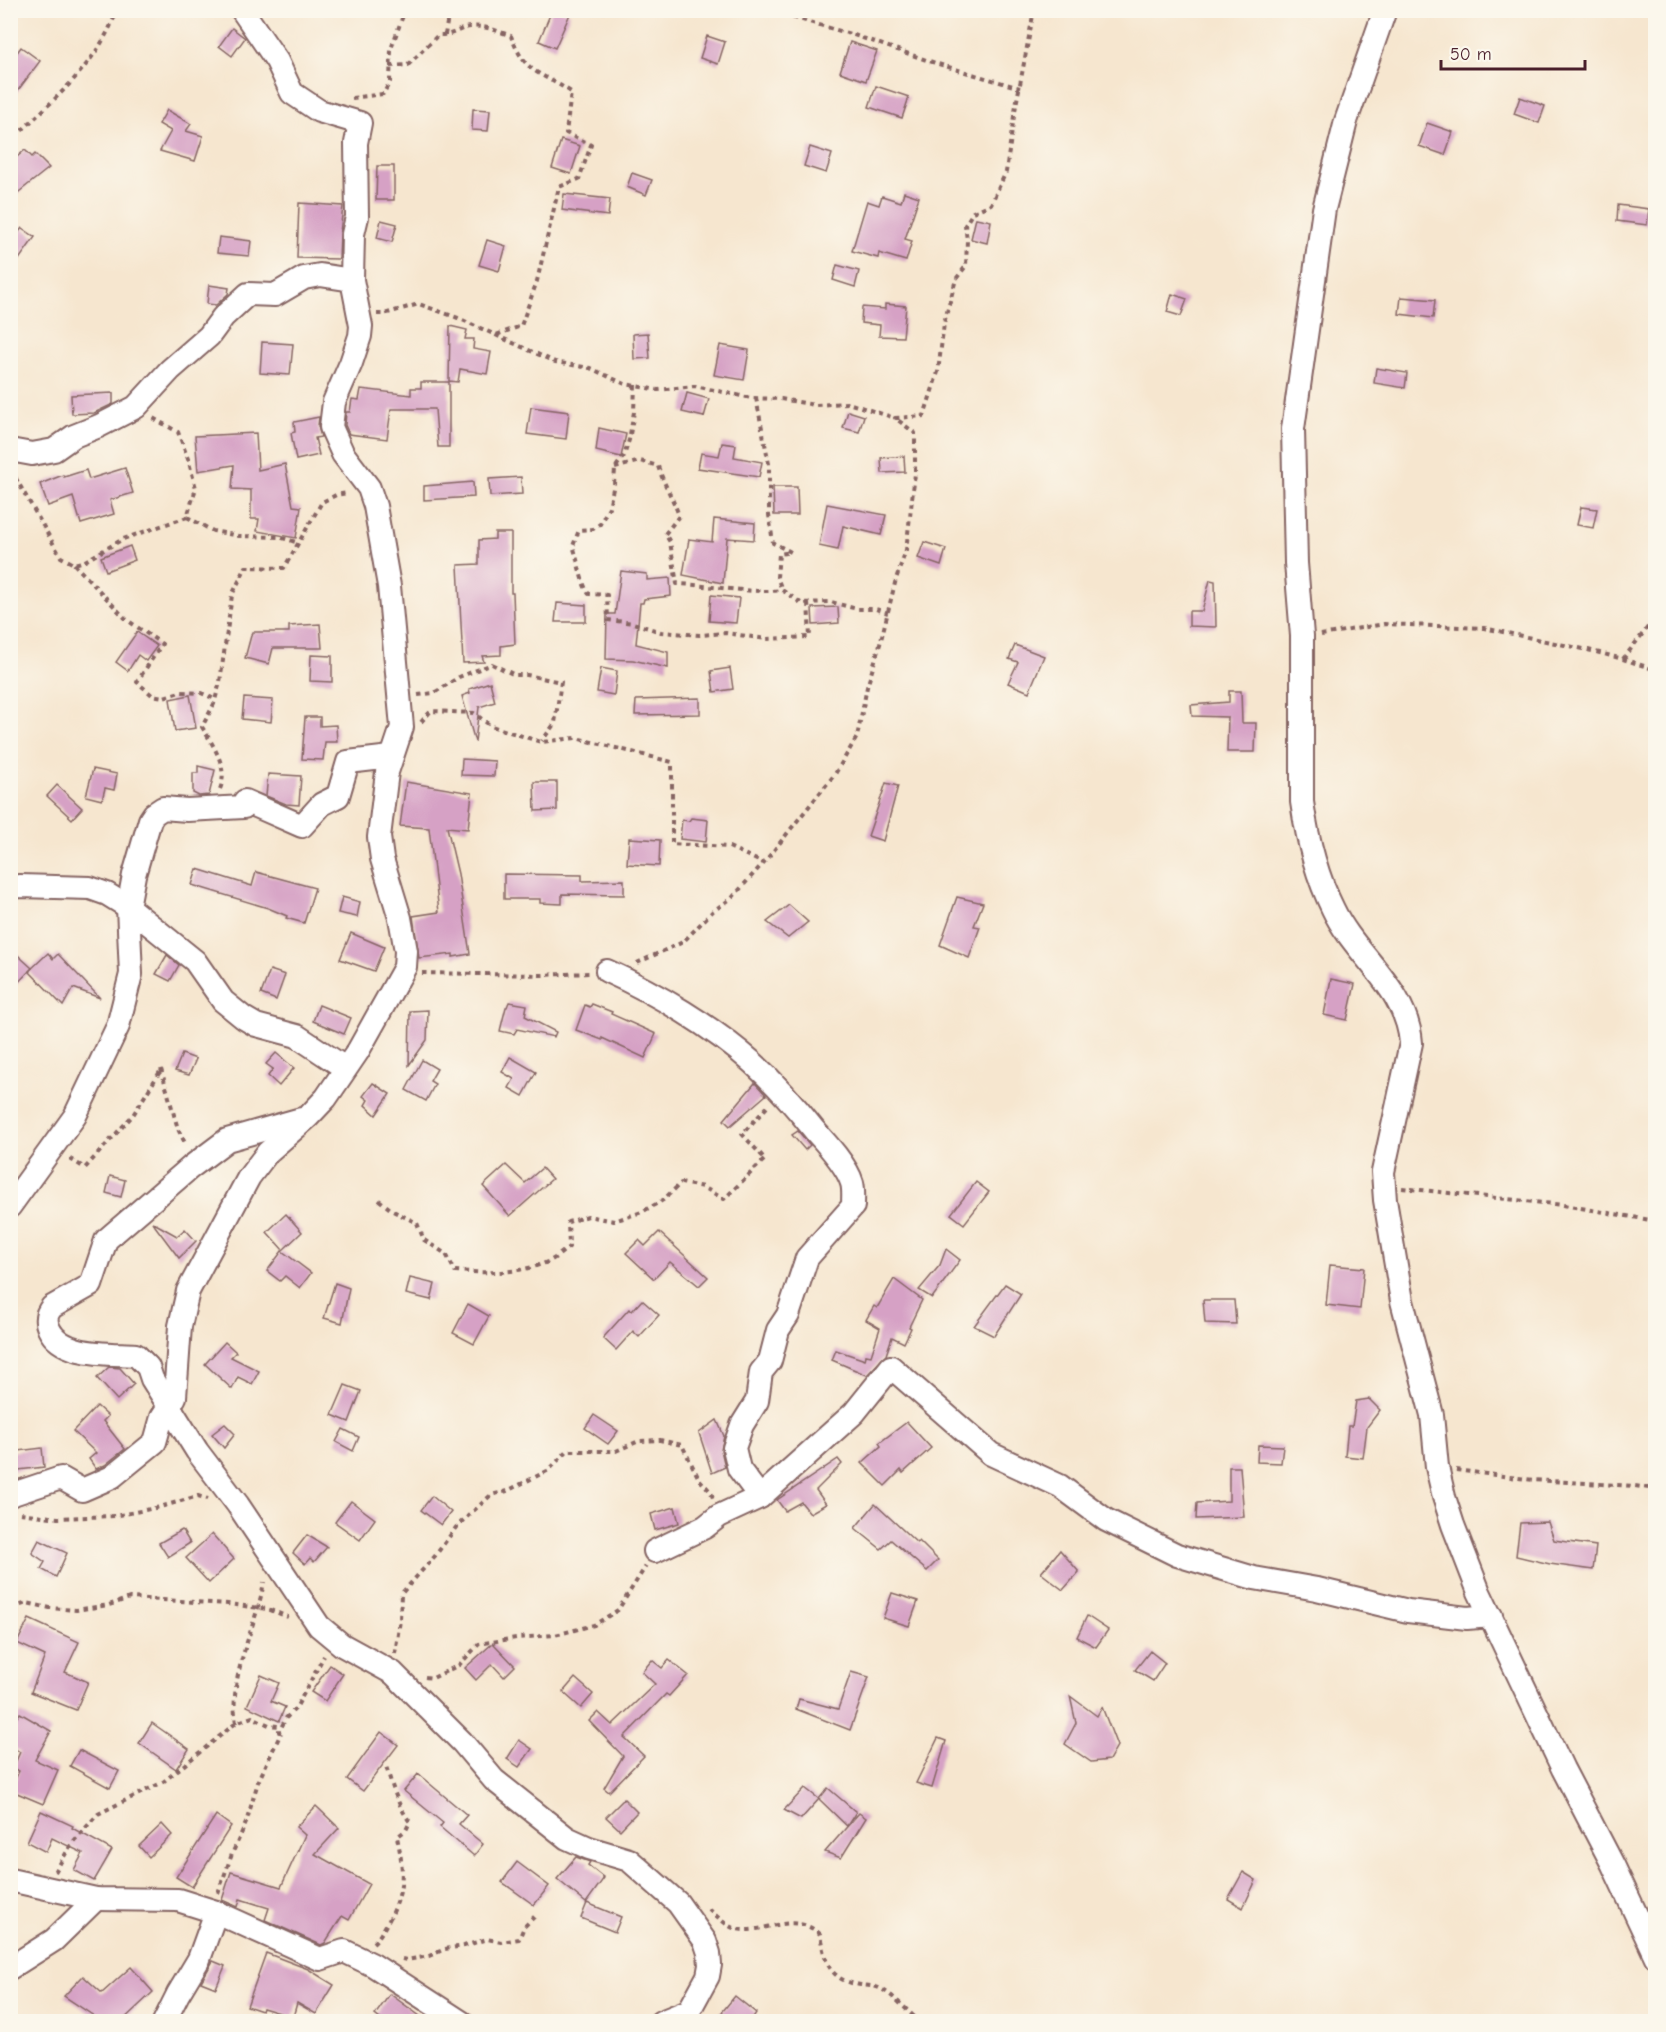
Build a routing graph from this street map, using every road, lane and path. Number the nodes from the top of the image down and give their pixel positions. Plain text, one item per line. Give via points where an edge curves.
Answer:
1 (117, 10) edge
2 (242, 10) edge
3 (405, 10) edge
4 (448, 10) edge
5 (767, 10) edge
6 (1034, 10) edge
7 (1385, 10) edge
8 (445, 35) junction
9 (390, 66) junction
10 (1020, 88) junction
11 (346, 99) dead end
12 (10, 144) edge
13 (352, 280) junction
14 (359, 314) junction
15 (495, 335) junction
16 (635, 386) junction
17 (756, 398) junction
18 (129, 411) junction
19 (895, 418) junction
20 (10, 450) edge
21 (615, 468) junction
22 (10, 470) edge
23 (369, 488) junction
24 (187, 517) junction
25 (299, 543) junction
26 (74, 564) junction
27 (782, 590) junction
28 (808, 603) junction
29 (888, 613) junction
30 (1656, 614) edge
31 (1302, 636) junction
32 (1623, 659) junction
33 (1656, 670) edge
34 (400, 697) junction
35 (215, 699) junction
36 (431, 711) junction
37 (541, 742) junction
38 (395, 748) junction
39 (213, 810) junction
40 (763, 863) junction
41 (10, 887) edge
42 (128, 907) junction
43 (405, 967) junction
44 (607, 971) junction
45 (345, 1068) junction
46 (782, 1091) junction
47 (308, 1117) junction
48 (52, 1148) junction
49 (189, 1148) dead end
50 (1384, 1186) junction
51 (379, 1200) dead end
52 (10, 1206) edge
53 (1656, 1221) edge
54 (170, 1407) junction
55 (1437, 1467) junction
56 (1656, 1489) edge
57 (10, 1495) edge
58 (760, 1497) junction
59 (238, 1505) junction
60 (10, 1514) edge
61 (719, 1516) junction
62 (655, 1551) joint
63 (269, 1552) junction
64 (260, 1608) junction
65 (1491, 1616) junction
66 (10, 1619) edge
67 (326, 1632) junction
68 (393, 1673) junction
69 (236, 1723) junction
70 (281, 1733) dead end
71 (386, 1766) dead end
72 (10, 1880) edge
73 (45, 1887) junction
74 (96, 1899) junction
75 (678, 1903) junction
76 (214, 1911) junction
77 (535, 1916) dead end
78 (344, 1951) junction
79 (1656, 1958) edge
80 (399, 1959) dead end
81 (10, 1968) edge
82 (685, 2017) edge
83 (164, 2022) edge
84 (461, 2022) edge
85 (661, 2022) edge
86 (920, 2022) edge

1 - 12 path via 100,47 78,77
2 - 13 street via 277,62 292,93 320,111 360,123
3 - 9 path via 390,49
4 - 8 path
5 - 10 path
6 - 10 path
7 - 31 street via 1346,121 1324,209 1293,429
8 - 9 path via 438,35 408,65
8 - 15 path via 469,27 490,28 511,36 519,56 532,71 571,92 566,133 591,145 579,179 559,187 537,281 521,326
9 - 11 path via 390,82 383,94
10 - 19 path via 1006,172 991,204 973,212 965,225 966,266 956,279 938,372 924,416
13 - 14 street
13 - 18 street via 321,274 304,278 275,295 248,294
14 - 15 path via 384,314 419,304
14 - 23 street via 360,336 334,402 331,427 343,454
15 - 16 path via 555,362 590,368
16 - 17 path via 658,390 695,386
16 - 21 path via 629,440
17 - 19 path via 814,405 848,403
17 - 27 path via 769,464 773,543 791,552 779,554 777,577
18 - 20 street via 74,436 54,450 32,454
18 - 24 path via 156,419 178,432 196,488
19 - 29 path via 915,433 915,474 906,550
21 - 27 path via 640,461 658,466 679,516 665,534 677,584 760,592
21 - 28 path via 605,516 593,529 579,530 573,546 584,588 589,594 607,595 608,620 661,632 726,633 766,639 810,637
22 - 26 path via 61,557
23 - 25 path via 322,502
23 - 34 street via 389,586
24 - 25 path via 213,531 279,537
24 - 26 path via 123,539
25 - 35 path via 284,568 246,567 232,595
26 - 35 path via 127,620 162,644 137,682 152,695 201,693
27 - 28 path via 801,603
28 - 29 path via 831,602
29 - 40 path via 857,737 835,774
30 - 32 path
31 - 32 path via 1384,624 1484,628
31 - 50 street via 1302,790 1306,830 1333,909 1351,939 1389,985 1406,1019 1412,1043 1383,1172
32 - 33 path
34 - 36 path
34 - 37 path via 434,693 459,677 492,664 515,675 561,682 555,723
34 - 38 street via 402,727
35 - 39 path via 202,727 220,762 223,784
36 - 37 path via 474,713 490,726
36 - 38 path
37 - 40 path via 576,738 672,762 672,844 729,847
38 - 39 street via 348,762 338,796 322,804 302,826 245,801 244,807
38 - 43 street via 387,772 379,837 400,918
39 - 42 street via 163,808 154,813
40 - 44 path via 683,942 637,963
41 - 42 street via 90,888
42 - 45 street via 195,961 223,1001 244,1018 297,1036
42 - 48 street via 131,974 118,1026 75,1116
43 - 44 path via 424,973 542,975
43 - 45 street
44 - 46 street via 672,1005 722,1039
45 - 47 street
46 - 51 path via 742,1134 765,1159 724,1199 703,1187 681,1184 642,1212 614,1221 588,1216 568,1222 569,1247 548,1263 513,1271 455,1271 446,1254 424,1240 417,1223
46 - 58 street via 837,1155 852,1183 853,1206 807,1258 770,1361 761,1372 757,1401 734,1448 739,1469
47 - 54 street via 268,1152 249,1177 188,1291 180,1326 175,1397
47 - 54 street via 227,1140 106,1240 91,1285 48,1311 46,1322 51,1333 74,1349 136,1355 148,1367
48 - 49 path via 85,1168 133,1114 161,1069 178,1129
48 - 52 street
50 - 53 path via 1563,1205
50 - 55 street via 1402,1301 1432,1415
54 - 57 street via 162,1417 155,1442 112,1477 82,1490 61,1478
54 - 59 street
55 - 56 path via 1534,1480
55 - 65 street via 1453,1525
58 - 61 street
58 - 65 street via 854,1413 891,1367 990,1454 1060,1486 1106,1520 1177,1555 1254,1578 1408,1611 1467,1618
59 - 60 path via 198,1496 115,1516 58,1518
59 - 63 street
61 - 62 street
61 - 68 path via 711,1492 699,1479 682,1445 639,1441 616,1451 567,1451 549,1470 491,1495 457,1526 401,1594
62 - 68 path via 618,1610 594,1625 555,1635 479,1644 459,1665 433,1678
63 - 64 path
63 - 67 street
64 - 66 path via 130,1598 76,1610 27,1603 18,1606
64 - 67 path
64 - 69 path via 240,1665 233,1708
65 - 79 street
67 - 68 street
67 - 69 path via 296,1708 279,1732 279,1726 252,1717
68 - 75 street via 494,1780 567,1838 629,1860
69 - 73 path via 164,1782 98,1814 72,1843
70 - 76 path via 258,1782
71 - 78 path via 400,1808 411,1822 398,1837 402,1890 379,1938 372,1944
72 - 73 street
73 - 74 street
74 - 76 street via 178,1900
74 - 81 street via 54,1940
75 - 82 street via 709,1953 708,1976
75 - 86 path via 694,1900 735,1928 789,1923 817,1932 825,1962 839,1977 886,1992
76 - 78 street via 320,1959
76 - 83 street via 199,1959
77 - 80 path via 519,1939 487,1939 429,1956
78 - 84 street via 373,1965
82 - 85 street

